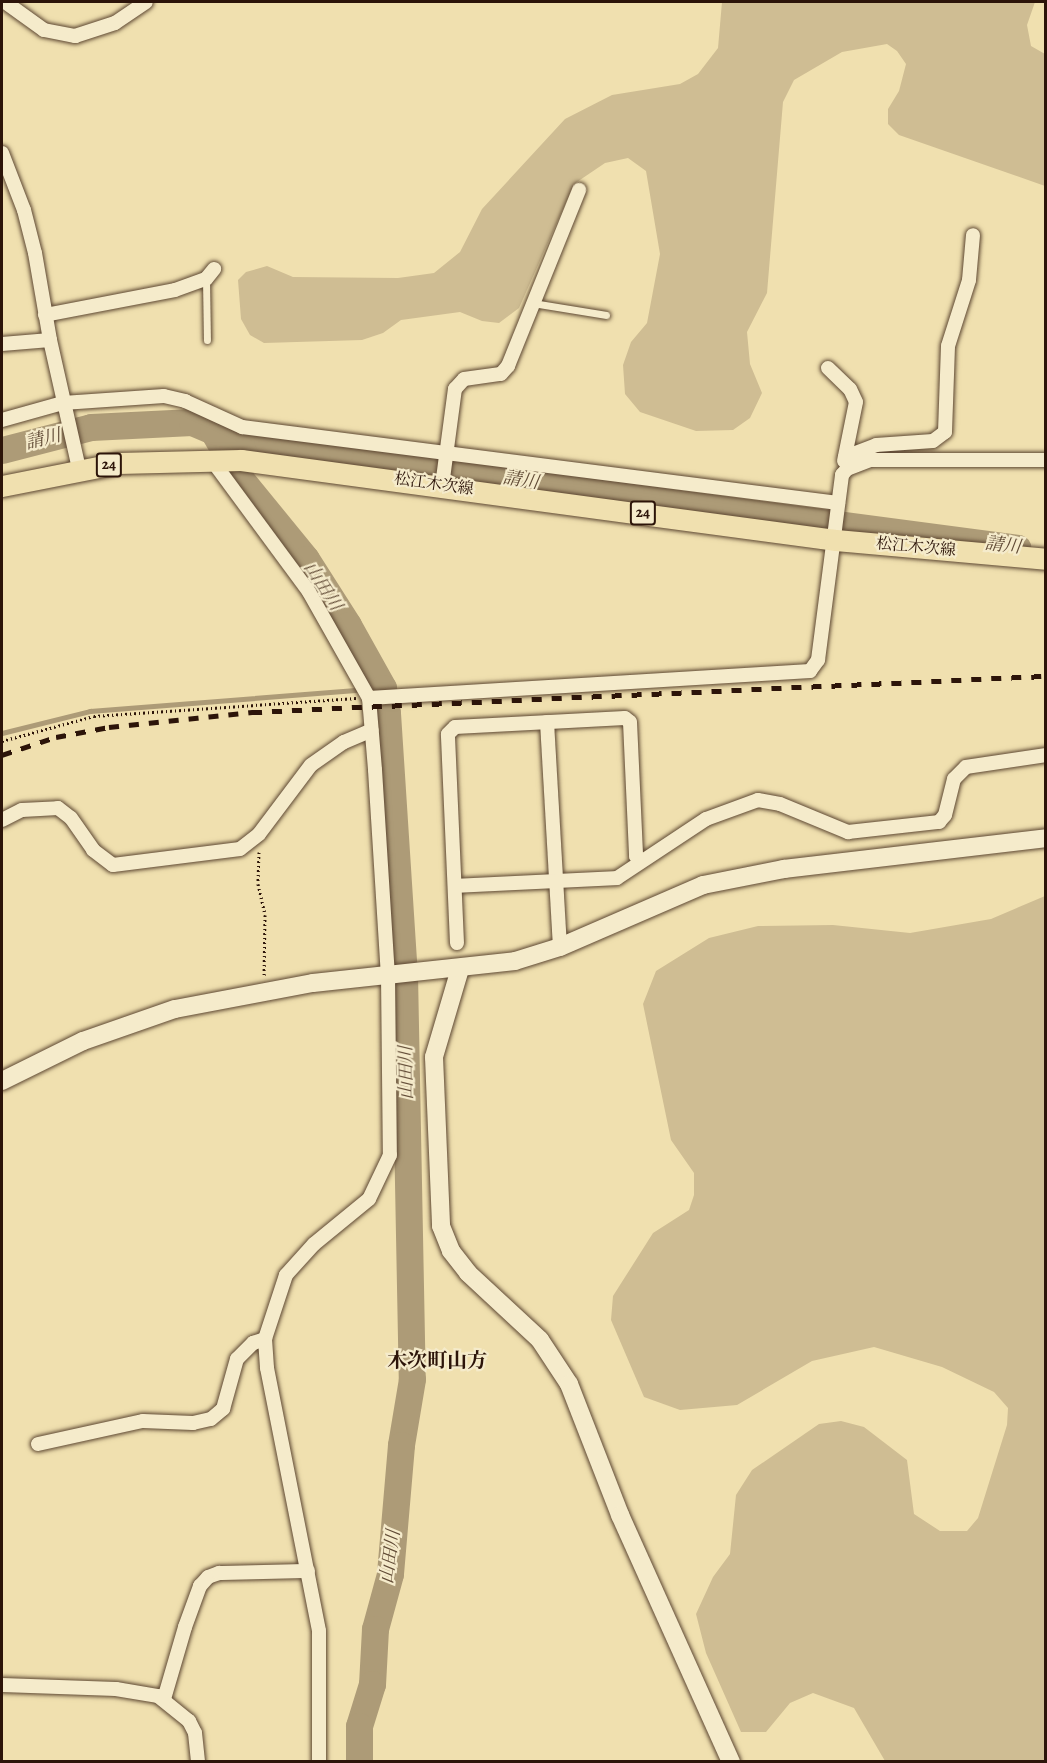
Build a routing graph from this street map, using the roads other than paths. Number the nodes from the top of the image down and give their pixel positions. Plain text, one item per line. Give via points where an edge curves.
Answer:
1 (5, 2) edge
2 (146, 2) edge
3 (2, 153) edge
4 (579, 190) dead end
5 (973, 235) dead end
6 (210, 274) joint
7 (531, 303) junction
8 (45, 315) junction
9 (606, 315) dead end
10 (50, 340) junction
11 (207, 340) dead end
12 (2, 344) edge
13 (828, 368) dead end
14 (64, 407) junction
15 (2, 420) edge
16 (447, 452) junction
17 (844, 457) junction
18 (215, 459) junction
19 (1046, 460) edge
20 (79, 469) junction
21 (842, 475) junction
22 (443, 481) junction
23 (2, 486) edge
24 (838, 503) junction
25 (835, 540) junction
26 (1046, 559) edge
27 (373, 697) junction
28 (546, 722) junction
29 (372, 730) junction
30 (1046, 755) edge
31 (2, 820) edge
32 (1046, 838) edge
33 (640, 860) junction
34 (556, 881) junction
35 (455, 886) junction
36 (457, 943) dead end
37 (560, 947) junction
38 (460, 969) junction
39 (398, 975) junction
40 (2, 1081) edge
41 (265, 1339) junction
42 (38, 1444) dead end
43 (308, 1571) junction
44 (2, 1685) edge
45 (164, 1699) junction
46 (198, 1761) edge
47 (319, 1761) edge
48 (731, 1761) edge

1 - 2 street via 44,30 75,36 115,23
3 - 8 street via 24,210
4 - 7 street
5 - 17 street via 969,280 948,346 945,432 933,441 876,445
6 - 8 street via 162,293
6 - 11 lane
7 - 9 lane
7 - 16 street via 505,371 471,376 455,389
8 - 10 street
10 - 12 street
10 - 14 street
13 - 17 street via 850,389 856,402
14 - 15 street
14 - 16 street via 176,398 242,427
14 - 20 street
16 - 22 street
16 - 24 street
17 - 21 street
18 - 20 main road, 松江木次線 / 24
18 - 22 main road, 松江木次線 / 24
18 - 27 street via 309,592
19 - 21 street via 870,460 852,465
20 - 23 main road, 松江木次線 / 24
21 - 24 street
22 - 25 main road, 松江木次線 / 24
24 - 25 street
25 - 26 main road, 松江木次線 / 24
25 - 27 street via 818,660 810,671
27 - 29 street
28 - 33 street via 625,717 630,722 636,855
28 - 34 street
28 - 35 street via 455,727 448,734
29 - 31 street via 344,742 311,765 259,834 240,849 113,865 93,850 58,808 22,810
29 - 39 street
30 - 33 street via 966,767 954,779 945,815 939,822 848,832 780,804 758,800 706,819
32 - 37 street via 741,876 671,897
33 - 34 street via 617,878
34 - 35 street
34 - 37 street
35 - 36 street
37 - 38 street via 515,961
38 - 39 street
38 - 48 street via 434,1057 441,1226 451,1251 468,1273 540,1340 569,1384 620,1515
39 - 40 street via 312,983 176,1009 83,1041
39 - 41 street via 392,1140 386,1169 369,1199 314,1244 286,1275
41 - 42 street via 253,1343 237,1359 223,1409 211,1419 193,1423 143,1421
41 - 43 street via 267,1368
43 - 45 street via 219,1573 208,1577 185,1627
43 - 47 street via 319,1631
44 - 45 street via 116,1689
45 - 46 street via 180,1711 195,1733

